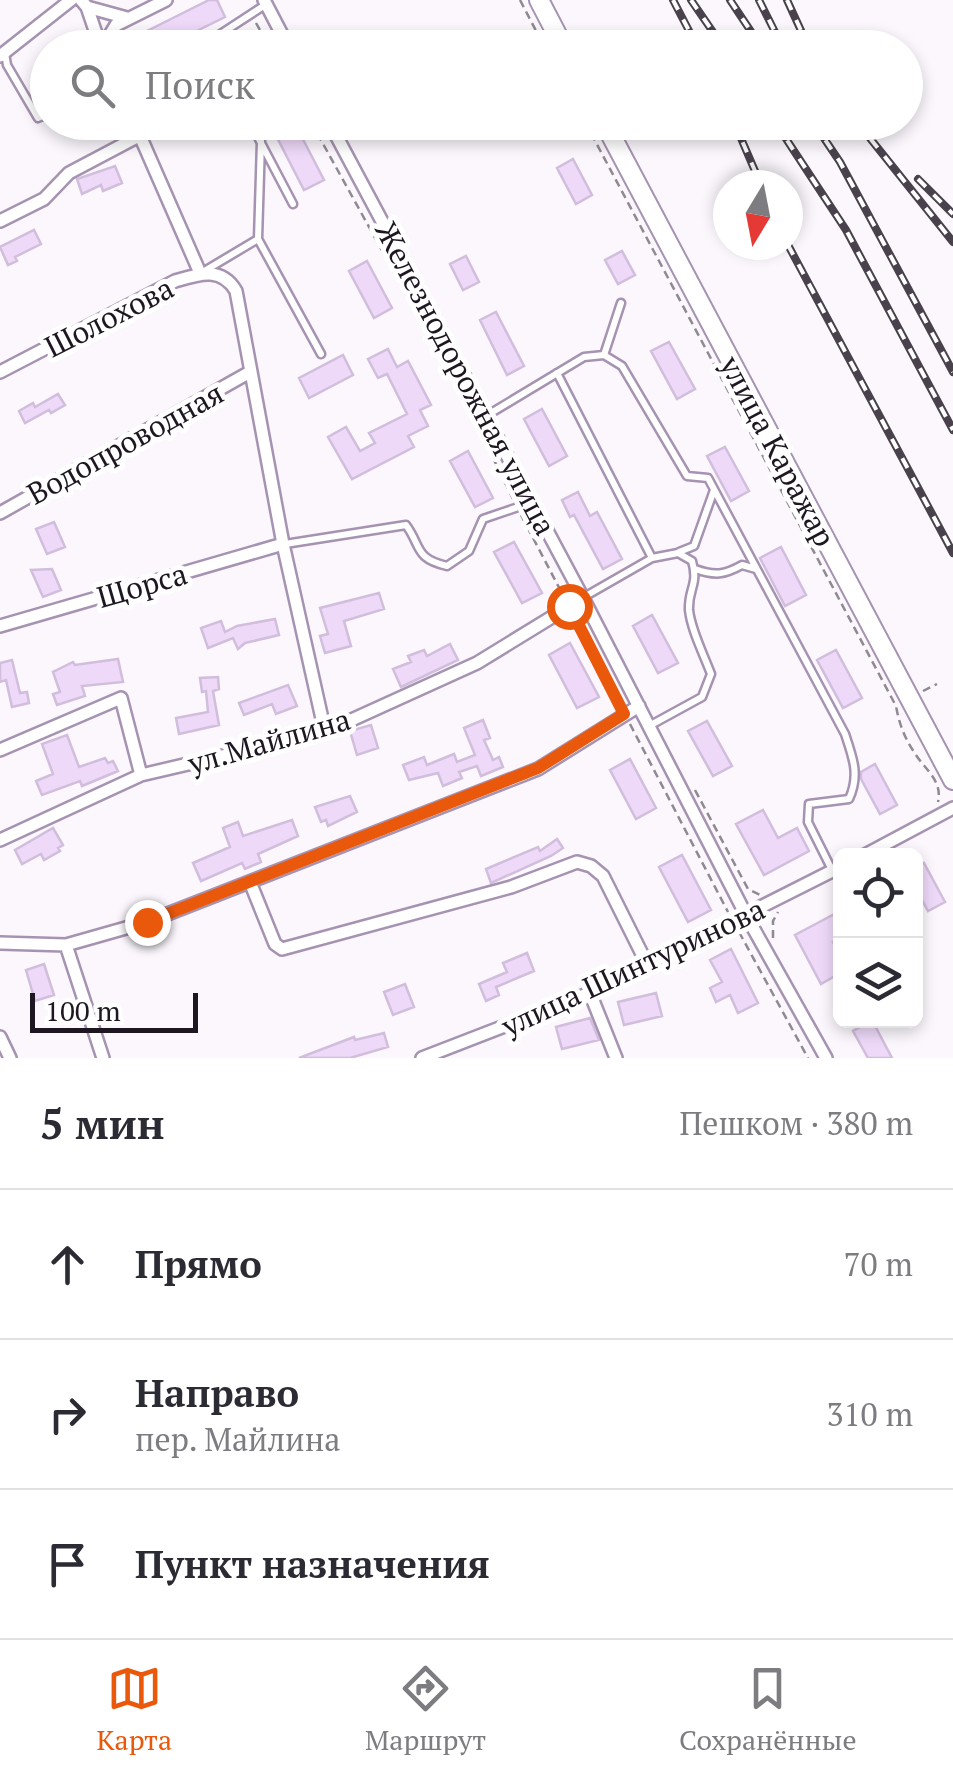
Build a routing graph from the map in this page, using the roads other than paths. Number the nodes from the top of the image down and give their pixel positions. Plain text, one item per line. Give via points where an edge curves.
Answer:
1 (71, 0) edge
2 (166, 0) edge
3 (538, 0) edge
4 (265, 2) edge
5 (84, 3) edge
6 (127, 18) junction
7 (34, 30) edge
8 (94, 30) edge
9 (113, 30) edge
10 (228, 30) edge
11 (280, 30) edge
12 (554, 30) edge
13 (30, 33) edge
14 (3, 55) edge
15 (30, 105) edge
16 (132, 140) edge
17 (142, 140) edge
18 (338, 140) edge
19 (614, 140) edge
20 (260, 142) joint
21 (293, 204) dead end
22 (0, 221) edge
23 (258, 238) junction
24 (200, 273) junction
25 (621, 303) dead end
26 (321, 354) dead end
27 (604, 355) junction
28 (0, 372) edge
29 (250, 372) junction
30 (557, 374) junction
31 (482, 419) junction
32 (714, 490) junction
33 (532, 502) junction
34 (0, 513) edge
35 (284, 544) junction
36 (678, 553) junction
37 (652, 558) junction
38 (694, 568) junction
39 (756, 569) junction
40 (583, 598) junction
41 (0, 626) edge
42 (639, 706) junction
43 (649, 726) junction
44 (326, 732) junction
45 (0, 750) edge
46 (142, 776) junction
47 (953, 780) edge
48 (953, 808) edge
49 (0, 840) edge
50 (878, 848) edge
51 (833, 864) edge
52 (833, 871) edge
53 (250, 882) junction
54 (740, 920) junction
55 (0, 943) edge
56 (66, 945) junction
57 (647, 964) junction
58 (590, 993) junction
59 (0, 1037) edge
60 (10, 1058) edge
61 (103, 1058) edge
62 (422, 1058) edge
63 (616, 1058) edge
64 (826, 1058) edge

1 - 7 street
2 - 6 street
3 - 12 main road
4 - 10 lane
4 - 11 street
5 - 6 street
5 - 8 street
6 - 9 street
13 - 14 street
14 - 15 lane
16 - 22 street via 69,172 44,200
17 - 24 street
18 - 31 street, Железнодорожная улица
19 - 47 main road, улица Каражар
20 - 21 lane
20 - 23 lane
23 - 24 lane
23 - 26 lane
24 - 28 street, Шолохова
24 - 29 street, Шолохова via 222,274 236,291
25 - 27 lane
27 - 30 lane
27 - 32 lane via 622,366 686,476 708,478
29 - 34 street, Водопроводная
29 - 35 street
30 - 31 lane
30 - 37 lane
31 - 33 street, Железнодорожная улица
32 - 36 lane via 694,546
32 - 39 lane
33 - 35 lane via 483,519 469,551 446,566 418,552 406,525
33 - 40 street, Железнодорожная улица
35 - 41 street, Щорса
35 - 44 street
36 - 37 lane
36 - 38 lane
37 - 40 lane
38 - 39 lane via 713,575 742,565
38 - 43 lane via 689,614 711,674 702,696
39 - 51 lane via 845,734 856,767 849,798 809,804 808,822
40 - 42 street, Железнодорожная улица
40 - 44 street, ул.Майлина via 477,662
42 - 43 street, Железнодорожная улица
42 - 53 street via 538,768
43 - 54 street, Железнодорожная улица
44 - 46 street, ул.Майлина
45 - 46 street via 121,698
46 - 49 street, ул.Майлина
48 - 50 street
52 - 54 street, улица Шинтуринова
53 - 56 street
53 - 57 street via 282,949 511,887 577,862 603,876
54 - 57 street, улица Шинтуринова
54 - 64 street, Железнодорожная улица
55 - 56 street
56 - 61 street
57 - 58 street, улица Шинтуринова
58 - 62 street, улица Шинтуринова
58 - 63 street
59 - 60 street

